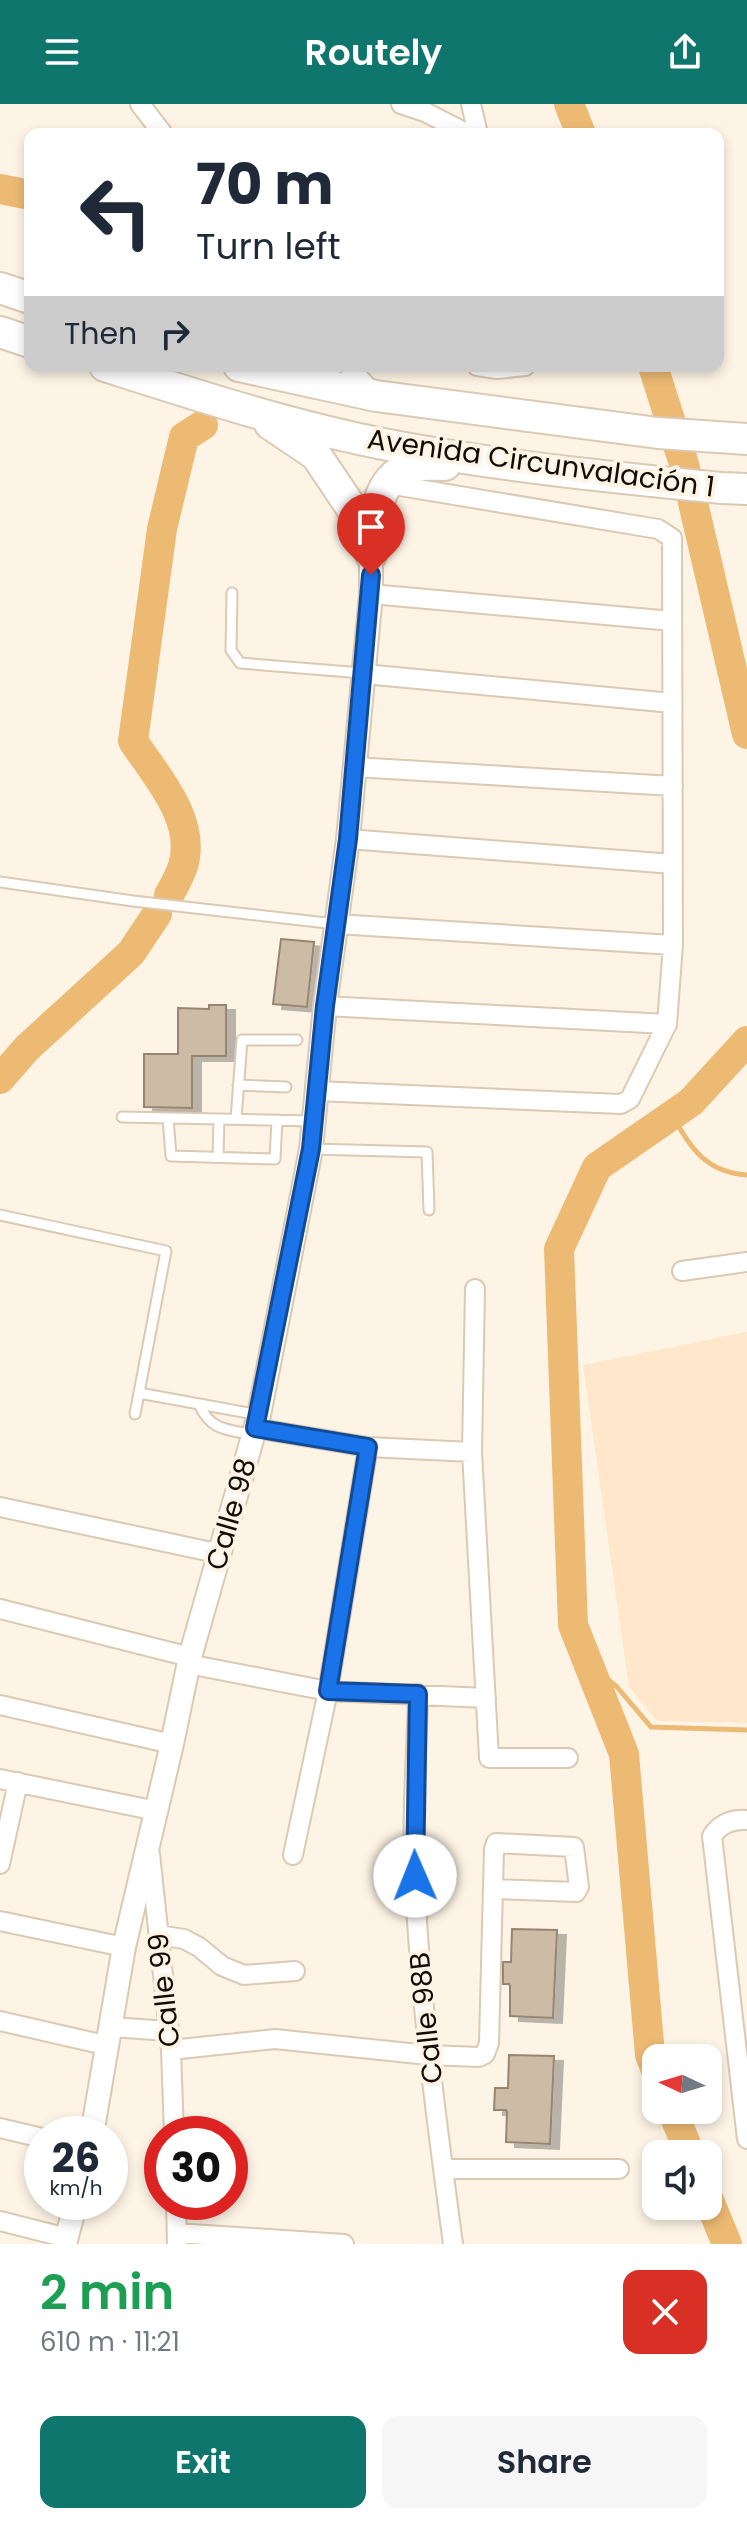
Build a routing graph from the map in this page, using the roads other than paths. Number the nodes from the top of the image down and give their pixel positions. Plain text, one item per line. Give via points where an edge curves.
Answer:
1 (140, 104) edge
2 (471, 104) edge
3 (410, 105) edge
4 (158, 128) edge
5 (456, 128) edge
6 (477, 128) edge
7 (0, 288) edge
8 (24, 296) edge
9 (0, 332) edge
10 (24, 340) edge
11 (124, 372) edge
12 (266, 372) edge
13 (354, 372) edge
14 (376, 396) junction
15 (255, 414) junction
16 (747, 422) edge
17 (705, 437) junction
18 (747, 439) edge
19 (518, 465) junction
20 (388, 484) junction
21 (738, 490) edge
22 (371, 555) junction
23 (232, 593) dead end
24 (371, 594) junction
25 (672, 621) junction
26 (364, 674) junction
27 (672, 703) junction
28 (354, 767) junction
29 (673, 786) junction
30 (348, 839) junction
31 (673, 864) junction
32 (0, 882) edge
33 (336, 924) junction
34 (673, 945) junction
35 (325, 1006) junction
36 (667, 1024) junction
37 (297, 1040) dead end
38 (238, 1085) junction
39 (286, 1087) dead end
40 (316, 1091) junction
41 (122, 1117) dead end
42 (168, 1118) junction
43 (219, 1119) junction
44 (236, 1119) junction
45 (277, 1120) junction
46 (313, 1121) junction
47 (311, 1149) junction
48 (218, 1157) junction
49 (429, 1210) dead end
50 (0, 1215) edge
51 (747, 1262) edge
52 (682, 1271) dead end
53 (475, 1289) dead end
54 (139, 1393) junction
55 (200, 1406) junction
56 (135, 1414) dead end
57 (256, 1426) junction
58 (368, 1447) junction
59 (472, 1452) junction
60 (0, 1507) edge
61 (221, 1554) junction
62 (0, 1609) edge
63 (189, 1661) junction
64 (328, 1691) junction
65 (418, 1694) junction
66 (486, 1698) junction
67 (0, 1705) edge
68 (172, 1744) junction
69 (568, 1758) dead end
70 (9, 1780) edge
71 (157, 1811) junction
72 (747, 1820) edge
73 (149, 1847) junction
74 (293, 1855) dead end
75 (0, 1864) edge
76 (494, 1889) junction
77 (0, 1921) edge
78 (158, 1935) junction
79 (124, 1947) junction
80 (295, 1971) dead end
81 (0, 2021) edge
82 (111, 2037) junction
83 (170, 2041) junction
84 (428, 2055) junction
85 (96, 2116) edge
86 (173, 2116) edge
87 (0, 2128) edge
88 (24, 2134) edge
89 (747, 2139) edge
90 (443, 2169) junction
91 (619, 2169) dead end
92 (71, 2220) edge
93 (0, 2221) edge
94 (177, 2238) edge
95 (66, 2241) edge
96 (296, 2242) edge
97 (344, 2244) edge
98 (453, 2244) edge

1 - 4 street
2 - 6 street
3 - 5 street
7 - 8 main road
9 - 10 main road
11 - 15 main road, Avenida Circunvalación 1
12 - 14 main road, Avenida Circunvalación 1
13 - 14 street
14 - 17 main road, Avenida Circunvalación 1
15 - 19 main road, Avenida Circunvalación 1 via 387,445
15 - 22 main road via 316,455 359,519
16 - 17 main road
17 - 18 main road, Avenida Circunvalación 1
19 - 20 main road via 422,465 402,470
19 - 21 main road, Avenida Circunvalación 1
20 - 22 main road via 377,509
20 - 25 street via 658,529 672,538
22 - 24 street, Calle 98
23 - 26 lane via 231,650 240,663
24 - 25 street
24 - 26 street, Calle 98
25 - 27 street
26 - 27 street
26 - 28 street, Calle 98
27 - 29 street
28 - 29 street
28 - 30 street, Calle 98
29 - 31 street
30 - 31 street
30 - 33 street, Calle 98
31 - 34 street
32 - 33 lane
33 - 34 street
33 - 35 street, Calle 98
34 - 36 street
35 - 36 street
35 - 40 street, Calle 98
36 - 40 street via 630,1099 621,1104
37 - 38 lane via 242,1040
38 - 39 lane
38 - 44 lane
40 - 46 street, Calle 98
41 - 42 lane
42 - 43 lane
42 - 48 lane via 170,1155
43 - 44 lane
43 - 48 lane
44 - 45 lane
45 - 46 lane
45 - 48 lane via 275,1159
46 - 47 street, Calle 98
47 - 49 lane via 427,1152
47 - 57 street, Calle 98
50 - 54 lane via 166,1251
51 - 52 street
53 - 59 street
54 - 55 lane
54 - 56 lane
55 - 57 lane via 213,1404
55 - 57 lane via 213,1425
57 - 58 street
57 - 61 street, Calle 98
58 - 59 street
58 - 64 street
59 - 66 street
60 - 61 street
61 - 63 street, Calle 98
62 - 63 street
63 - 64 street
63 - 68 street, Calle 98
64 - 65 street
64 - 74 street
65 - 66 street
65 - 84 street, Calle 98B via 414,1856
66 - 69 street via 489,1758
67 - 68 street
68 - 71 street, Calle 98
70 - 71 street
70 - 75 street
71 - 73 street, Calle 98
72 - 89 street via 719,1826 712,1836
73 - 78 street, Calle 99
73 - 79 street, Calle 98
76 - 76 street via 576,1892 574,1847 496,1843
76 - 84 street via 485,2054
77 - 79 street
78 - 80 street via 184,1939 244,1975
78 - 83 street, Calle 99
79 - 82 street, Calle 98
81 - 82 street
82 - 83 street
82 - 85 street, Calle 98
83 - 84 street via 275,2039
83 - 86 street, Calle 99
84 - 90 street, Calle 98B
87 - 88 street
90 - 91 street
90 - 98 street, Calle 98B
92 - 95 street
93 - 95 street
94 - 96 street
96 - 97 street

